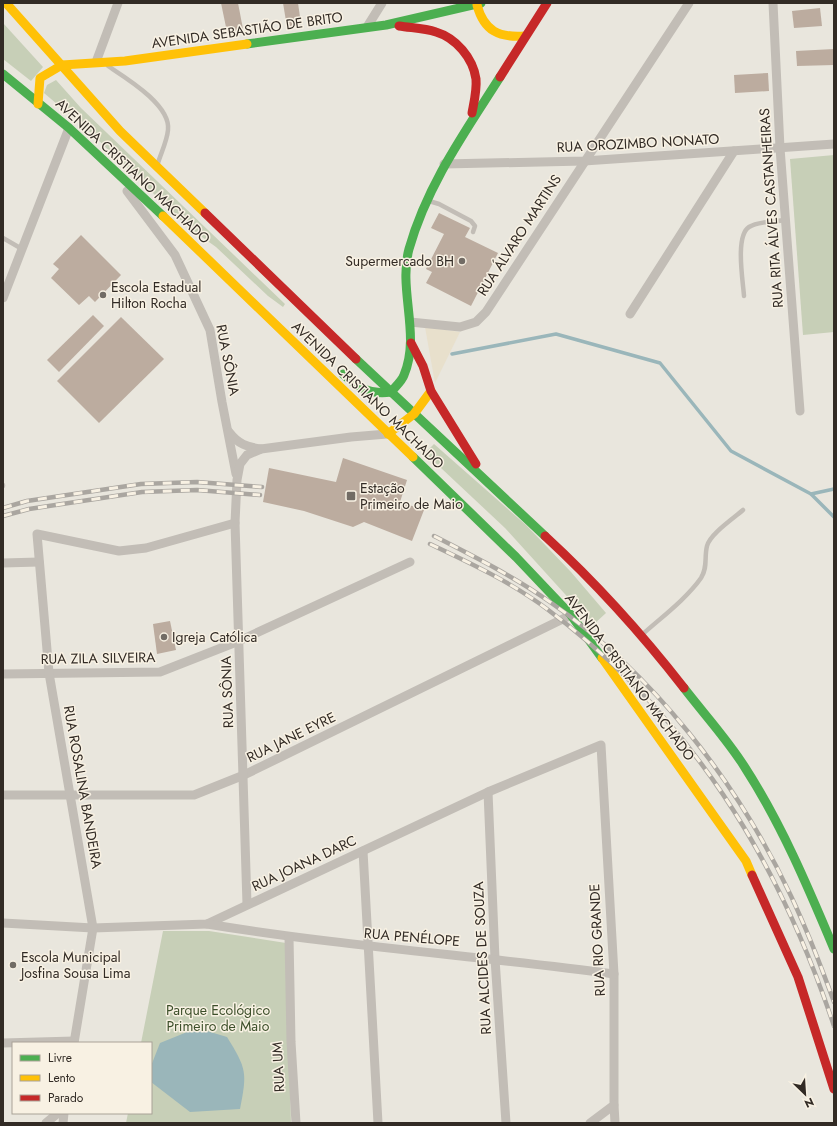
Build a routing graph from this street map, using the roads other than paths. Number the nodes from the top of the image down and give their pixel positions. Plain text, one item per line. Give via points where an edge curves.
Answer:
1 (6, 3) edge
2 (118, 3) edge
3 (382, 3) edge
4 (547, 3) edge
5 (689, 3) edge
6 (773, 3) edge
7 (479, 4) edge
8 (386, 25) junction
9 (367, 27) junction
10 (526, 36) junction
11 (99, 62) junction
12 (62, 65) junction
13 (3, 74) edge
14 (38, 104) junction
15 (471, 119) junction
16 (70, 128) junction
17 (834, 144) edge
18 (780, 148) junction
19 (734, 151) junction
20 (101, 157) junction
21 (584, 161) junction
22 (444, 164) junction
23 (157, 166) junction
24 (427, 200) junction
25 (786, 220) junction
26 (472, 232) dead end
27 (3, 238) edge
28 (23, 249) junction
29 (744, 296) dead end
30 (3, 298) edge
31 (259, 308) junction
32 (271, 309) dead end
33 (630, 314) dead end
34 (410, 322) junction
35 (411, 343) junction
36 (336, 367) dead end
37 (430, 391) junction
38 (391, 392) junction
39 (800, 411) dead end
40 (414, 414) junction
41 (229, 431) junction
42 (388, 434) junction
43 (262, 449) junction
44 (237, 480) junction
45 (489, 485) junction
46 (744, 510) dead end
47 (235, 523) junction
48 (39, 562) junction
49 (410, 562) dead end
50 (3, 563) edge
51 (571, 616) junction
52 (641, 636) junction
53 (239, 641) junction
54 (49, 673) junction
55 (3, 674) edge
56 (601, 745) joint
57 (244, 775) junction
58 (488, 792) junction
59 (70, 794) junction
60 (3, 795) edge
61 (364, 851) junction
62 (247, 904) junction
63 (3, 923) edge
64 (207, 924) junction
65 (94, 928) junction
66 (289, 937) junction
67 (368, 947) junction
68 (834, 949) edge
69 (495, 959) junction
70 (614, 974) junction
71 (74, 1042) edge
72 (834, 1089) edge
73 (614, 1105) junction
74 (57, 1114) edge
75 (46, 1123) edge
76 (296, 1123) edge
77 (378, 1123) edge
78 (506, 1123) edge
79 (590, 1123) edge
80 (615, 1123) edge

1 - 12 main road, AVENIDA CRISTIANO MACHADO
2 - 11 street
3 - 9 street
4 - 10 main road
5 - 21 street, RUA ÁLVARO MARTINS
6 - 18 street, RUA RITA ÁLVES CASTANHEIRAS
7 - 8 main road, AVENIDA SEBASTIÃO DE BRITO
7 - 10 main road via 483,21 499,35 507,38
8 - 9 main road, AVENIDA SEBASTIÃO DE BRITO
8 - 15 main road via 438,32 449,37 458,46 472,66 476,80
9 - 11 main road, AVENIDA SEBASTIÃO DE BRITO via 133,60
10 - 15 main road
11 - 12 main road, AVENIDA SEBASTIÃO DE BRITO
11 - 23 lane via 132,82 163,110 168,121 168,130
12 - 14 main road via 40,78
12 - 23 main road, AVENIDA CRISTIANO MACHADO via 120,130
13 - 14 main road, AVENIDA CRISTIANO MACHADO
14 - 16 main road, AVENIDA CRISTIANO MACHADO
15 - 22 main road
16 - 20 main road, AVENIDA CRISTIANO MACHADO
16 - 28 street
17 - 18 street, RUA OROZIMBO NONATO
18 - 19 street, RUA OROZIMBO NONATO
18 - 25 street, RUA RITA ÁLVES CASTANHEIRAS
19 - 21 street, RUA OROZIMBO NONATO
19 - 33 street
20 - 31 main road, AVENIDA CRISTIANO MACHADO
20 - 41 street, RUA SÔNIA via 175,255 210,330
21 - 22 street, RUA OROZIMBO NONATO
21 - 34 street, RUA ÁLVARO MARTINS via 486,312 476,322 460,327
22 - 24 main road
23 - 38 main road, AVENIDA CRISTIANO MACHADO
24 - 26 lane via 471,222 475,226
24 - 34 main road via 409,250 406,279
25 - 29 lane via 754,224 743,234 740,247
25 - 39 street, RUA RITA ÁLVES CASTANHEIRAS
27 - 28 lane
28 - 30 street
31 - 32 main road
31 - 42 main road, AVENIDA CRISTIANO MACHADO
34 - 35 main road
35 - 37 main road via 423,366
35 - 38 main road via 404,376
36 - 38 main road via 358,388 370,394
37 - 40 main road
37 - 45 main road
38 - 40 main road, AVENIDA CRISTIANO MACHADO
40 - 42 main road
40 - 45 main road, AVENIDA CRISTIANO MACHADO
41 - 43 street via 235,441 248,447
41 - 44 street, RUA SÔNIA
42 - 43 street, RUA SÔNIA via 351,436
42 - 51 main road, AVENIDA CRISTIANO MACHADO via 516,558
43 - 44 street, RUA SÔNIA via 247,455 240,464
44 - 47 street, RUA SÔNIA
45 - 52 main road, AVENIDA CRISTIANO MACHADO via 582,570
46 - 52 lane via 712,537 707,545 706,568 701,578
47 - 48 street, RUA ROSALINA BANDEIRA via 146,548 119,551 38,534
47 - 53 street, RUA SÔNIA
48 - 50 street
48 - 54 street, RUA ROSALINA BANDEIRA
49 - 53 street, RUA ZILA SILVEIRA
51 - 57 street, RUA JANE EYRE
51 - 72 main road, AVENIDA CRISTIANO MACHADO via 746,861 798,977
52 - 68 main road, AVENIDA CRISTIANO MACHADO via 744,765 776,821 807,884
53 - 54 street, RUA ZILA SILVEIRA via 160,672
53 - 57 street, RUA SÔNIA
54 - 55 street, RUA ZILA SILVEIRA
54 - 59 street, RUA ROSALINA BANDEIRA
56 - 58 street, RUA JOANA DARC
56 - 70 street, RUA RIO GRANDE
57 - 59 street, RUA JANE EYRE via 194,795
57 - 62 street, RUA SÔNIA
58 - 61 street, RUA JOANA DARC
58 - 69 street, RUA ALCIDES DE SOUZA
59 - 60 street, RUA JANE EYRE
59 - 65 street, RUA ROSALINA BANDEIRA
61 - 62 street, RUA JOANA DARC
61 - 67 street
62 - 64 street, RUA JOANA DARC
63 - 65 street, RUA JOANA DARC
64 - 65 street, RUA JOANA DARC
64 - 66 street, RUA PENÉLOPE
65 - 71 street, RUA ROSALINA BANDEIRA
66 - 67 street, RUA PENÉLOPE
66 - 76 street, RUA UM
67 - 69 street, RUA PENÉLOPE
67 - 77 street
69 - 70 street, RUA PENÉLOPE
69 - 78 street, RUA ALCIDES DE SOUZA
70 - 73 street, RUA RIO GRANDE
73 - 79 street
73 - 80 street, RUA RIO GRANDE
74 - 75 street

